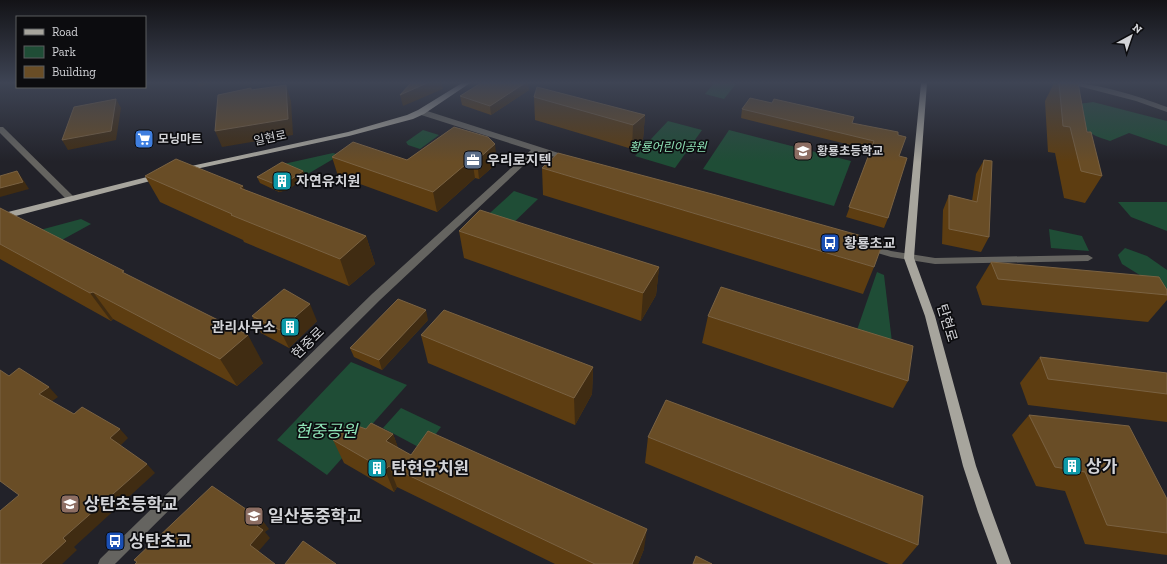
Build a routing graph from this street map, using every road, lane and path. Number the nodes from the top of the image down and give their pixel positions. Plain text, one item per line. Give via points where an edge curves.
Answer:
1 (425, 109) edge
2 (922, 109) edge
3 (421, 112) junction
4 (0, 129) edge
5 (536, 149) junction
6 (575, 160) edge
7 (70, 198) junction
8 (0, 217) edge
9 (860, 245) edge
10 (909, 258) junction
11 (1088, 258) dead end
12 (105, 564) edge
13 (1004, 564) edge

1 - 3 main road, 일현로
2 - 10 main road, 탄현로
3 - 5 street
3 - 7 main road, 일현로 via 350,134 193,167
4 - 7 street
5 - 6 street
5 - 12 street, 현중로 via 376,297
7 - 8 main road, 일현로
9 - 10 street
10 - 11 street via 935,261
10 - 13 main road, 탄현로 via 945,368 979,494

